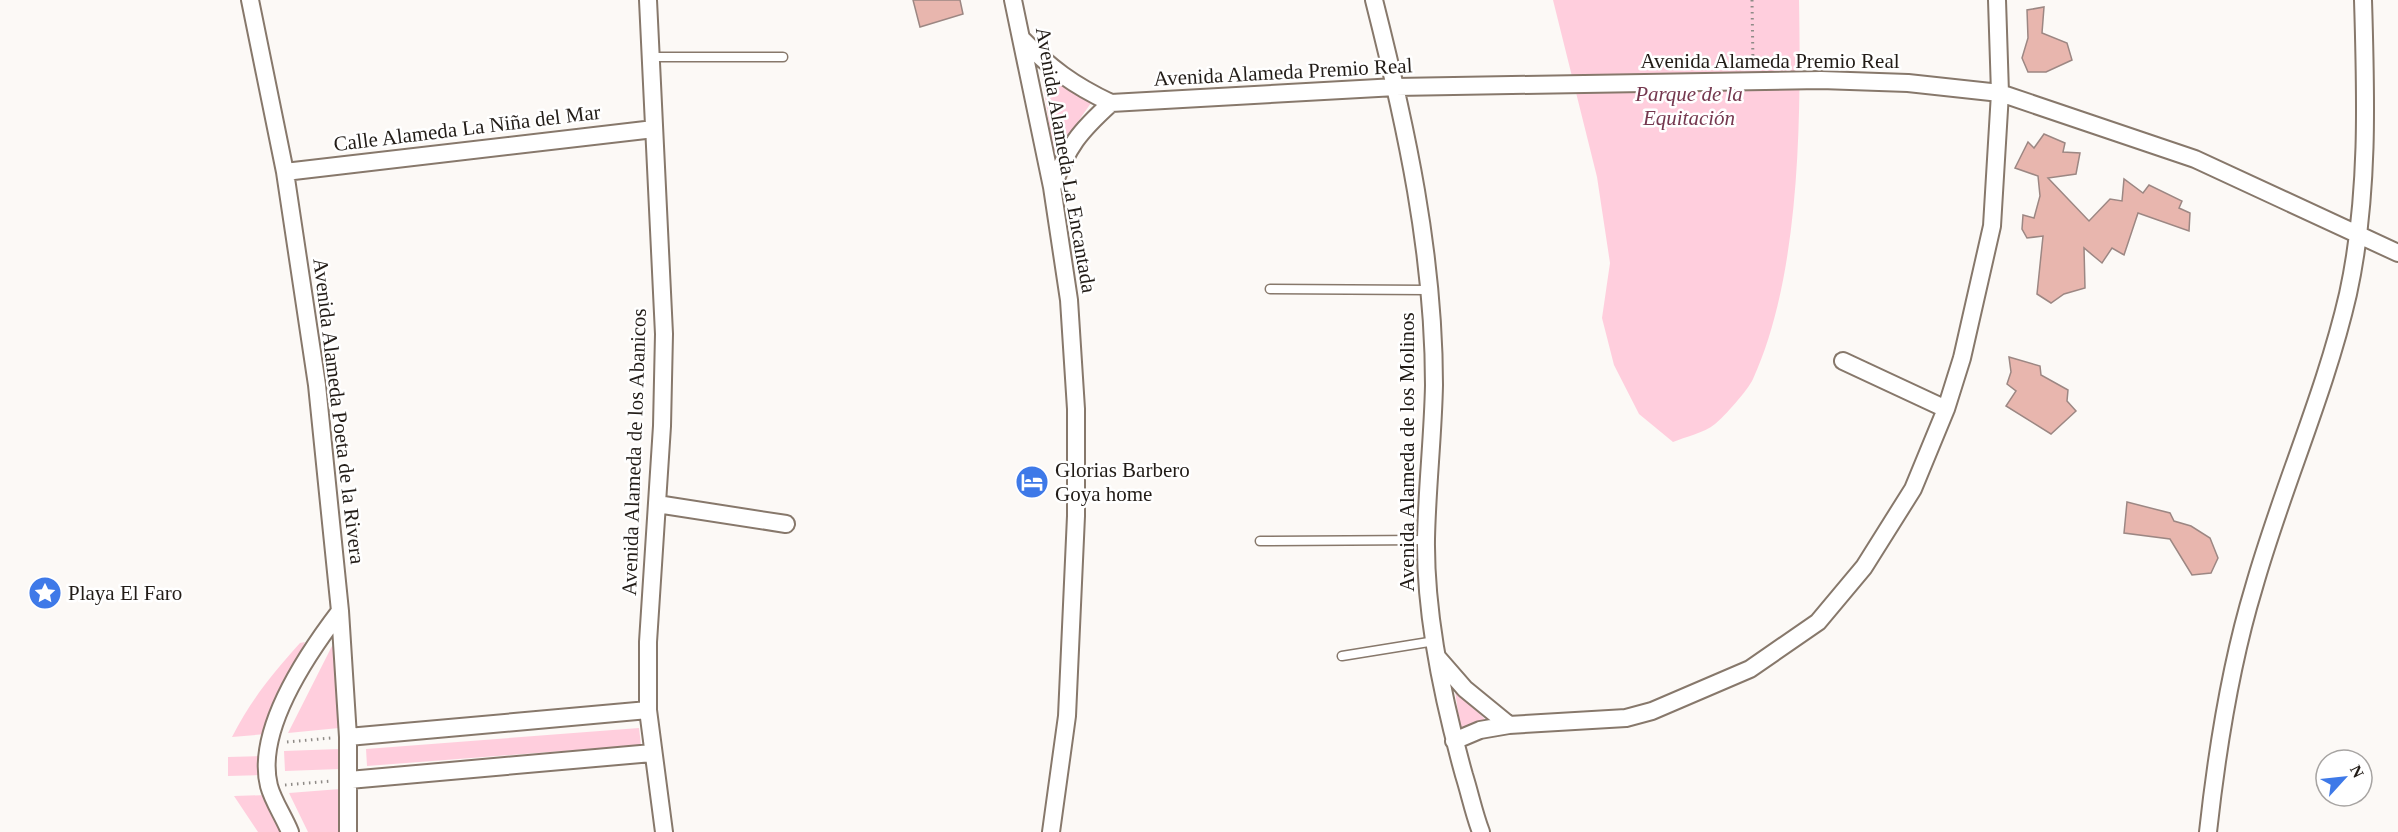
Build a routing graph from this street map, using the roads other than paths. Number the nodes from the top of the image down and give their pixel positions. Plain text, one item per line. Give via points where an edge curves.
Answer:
1 (250, 0) edge
2 (648, 0) edge
3 (1012, 0) edge
4 (1374, 0) edge
5 (1997, 0) edge
6 (2362, 0) edge
7 (1021, 38) junction
8 (651, 57) junction
9 (783, 57) dead end
10 (1396, 87) junction
11 (2000, 93) junction
12 (1111, 103) junction
13 (654, 129) junction
14 (285, 172) junction
15 (1052, 187) junction
16 (2358, 233) junction
17 (2398, 253) edge
18 (1270, 289) dead end
19 (1428, 290) junction
20 (1843, 361) dead end
21 (1946, 409) junction
22 (657, 504) junction
23 (786, 524) dead end
24 (1426, 540) junction
25 (1260, 541) dead end
26 (340, 611) junction
27 (1437, 649) junction
28 (1342, 656) dead end
29 (648, 710) junction
30 (1509, 725) junction
31 (348, 737) junction
32 (1454, 741) junction
33 (652, 753) junction
34 (349, 780) junction
35 (290, 832) edge
36 (348, 832) edge
37 (664, 832) edge
38 (1051, 832) edge
39 (1481, 832) edge
40 (2208, 832) edge

1 - 14 street, Avenida Alameda Poeta de la Rivera
2 - 8 street, Avenida Alameda de los Abanicos
3 - 7 street, Avenida Alameda La Encantada
4 - 10 street, Avenida Alameda de los Molinos
5 - 11 street
6 - 16 street via 2366,111
7 - 12 street, Avenida Alameda Premio Real via 1078,88
7 - 15 street, Avenida Alameda La Encantada
8 - 9 lane
8 - 13 street, Avenida Alameda de los Abanicos
10 - 11 street, Avenida Alameda Premio Real via 1821,80 1908,83
10 - 12 street, Avenida Alameda Premio Real
10 - 19 street, Avenida Alameda de los Molinos via 1416,184
11 - 16 street, Avenida Alameda Premio Real via 2195,159
11 - 21 street via 1992,226
12 - 15 street via 1083,128 1065,153
13 - 14 street, Calle Alameda La Niña del Mar
13 - 22 street, Avenida Alameda de los Abanicos via 664,334
14 - 26 street, Avenida Alameda Poeta de la Rivera via 317,385
15 - 38 street, Avenida Alameda La Encantada via 1069,300 1076,409 1076,516 1067,716
16 - 17 street, Avenida Alameda Premio Real
16 - 40 street via 2333,353 2253,587 2233,671
18 - 19 lane
19 - 24 street, Avenida Alameda de los Molinos via 1434,384
20 - 21 street
21 - 30 street via 1908,498 1864,567 1818,622 1750,669 1652,711 1626,718
22 - 23 street
22 - 29 street, Avenida Alameda de los Abanicos
24 - 25 lane
24 - 27 street, Avenida Alameda de los Molinos
26 - 31 street, Avenida Alameda Poeta de la Rivera
26 - 35 street via 310,651 269,743 269,786
27 - 28 lane
27 - 30 street via 1465,689
27 - 32 street, Avenida Alameda de los Molinos
29 - 31 street
29 - 33 street, Avenida Alameda de los Abanicos
30 - 32 street via 1480,730
31 - 34 street, Avenida Alameda Poeta de la Rivera
32 - 39 street, Avenida Alameda de los Molinos
33 - 34 street
33 - 37 street, Avenida Alameda de los Abanicos
34 - 36 street, Avenida Alameda Poeta de la Rivera

